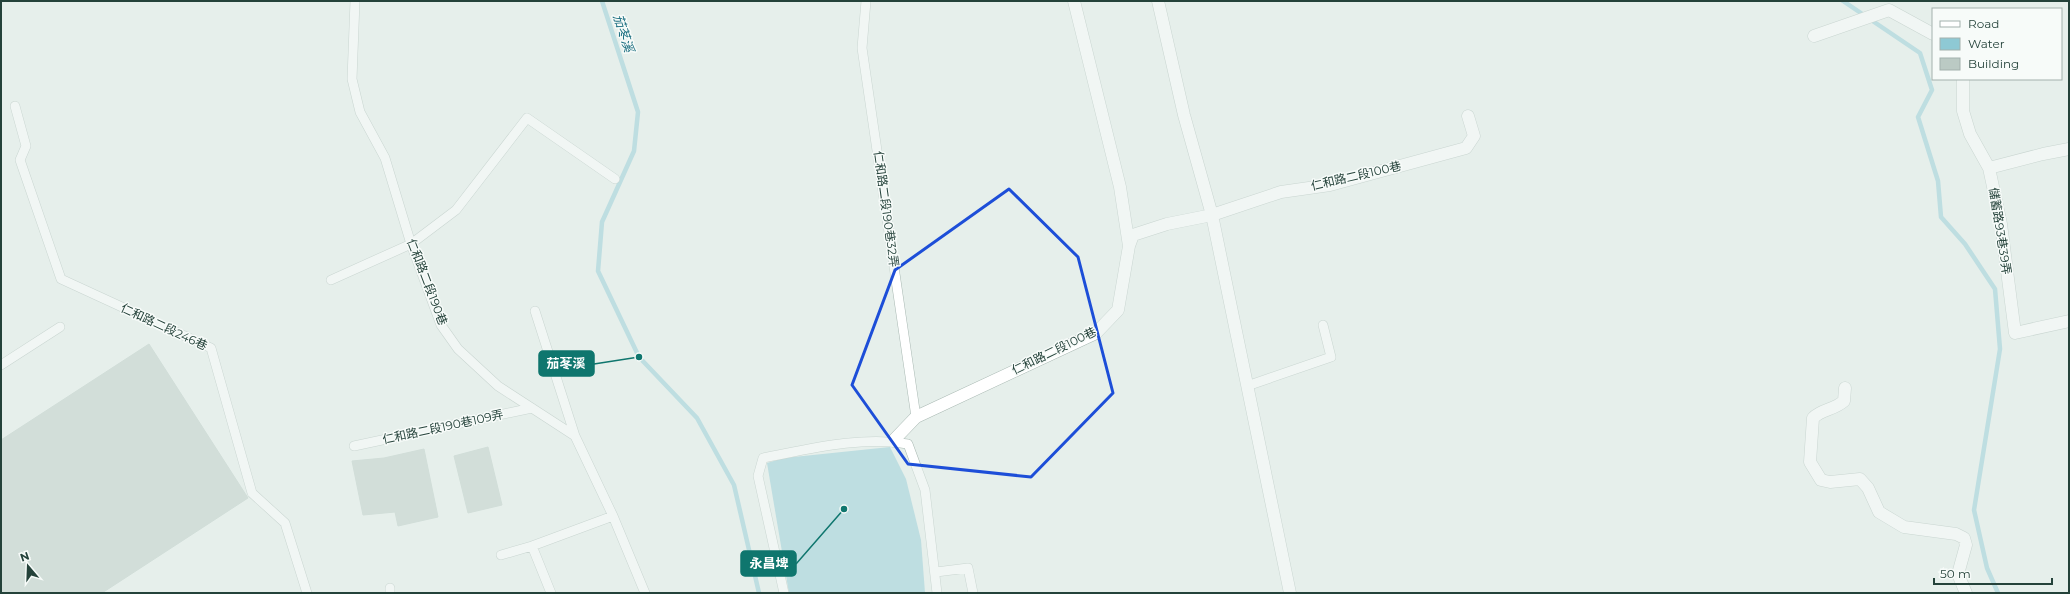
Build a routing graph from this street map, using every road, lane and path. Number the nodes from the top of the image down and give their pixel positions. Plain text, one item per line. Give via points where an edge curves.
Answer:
1 (355, 1) edge
2 (866, 1) edge
3 (1074, 1) edge
4 (1158, 1) edge
5 (1932, 33) edge
6 (1814, 36) dead end
7 (1963, 80) edge
8 (15, 106) dead end
9 (1468, 116) dead end
10 (2069, 149) edge
11 (1989, 168) junction
12 (615, 179) dead end
13 (1212, 215) junction
14 (411, 244) junction
15 (1129, 246) junction
16 (331, 280) dead end
17 (535, 312) dead end
18 (2069, 321) edge
19 (1323, 325) dead end
20 (60, 327) dead end
21 (1, 365) edge
22 (1247, 386) junction
23 (1845, 388) dead end
24 (532, 408) junction
25 (916, 417) junction
26 (575, 436) junction
27 (893, 441) junction
28 (354, 446) dead end
29 (613, 516) junction
30 (532, 546) junction
31 (502, 555) dead end
32 (936, 572) junction
33 (307, 593) edge
34 (551, 593) edge
35 (645, 593) edge
36 (784, 593) edge
37 (937, 593) edge
38 (973, 593) edge
39 (1290, 593) edge
40 (1966, 593) edge

1 - 14 lane, 仁和路二段190巷 via 352,79 360,112 385,158
2 - 25 lane, 仁和路二段190巷32弄 via 862,48
3 - 15 street via 1120,187
4 - 13 street via 1184,115
5 - 6 street via 1889,10
7 - 11 street, 儲蓄路93巷39弄 via 1963,111 1970,134
8 - 33 lane, 仁和路二段246巷 via 26,146 20,160 61,279 211,348 252,493 286,523
9 - 13 street, 仁和路二段100巷 via 1474,136 1466,148 1330,185 1281,192
10 - 11 street
11 - 18 street, 儲蓄路93巷39弄 via 2001,224 2015,333
12 - 14 lane via 527,118 456,210
13 - 15 street, 仁和路二段100巷 via 1148,229 1133,235
13 - 22 street
14 - 16 lane
14 - 24 lane, 仁和路二段190巷 via 441,325 458,349 498,386
15 - 25 street, 仁和路二段100巷 via 1118,310 1096,333
17 - 26 lane
19 - 22 lane via 1332,357
20 - 21 lane
22 - 39 street
23 - 40 street via 1844,401 1837,407 1819,412 1812,418 1810,462 1821,480 1830,482 1860,479 1868,488 1879,512 1904,527 1956,534 1964,538 1966,545 1958,574
24 - 26 lane, 仁和路二段190巷
24 - 28 lane, 仁和路二段190巷109弄
25 - 27 street, 仁和路二段100巷
26 - 29 lane
27 - 32 lane via 908,444 925,490
27 - 36 lane via 835,444 763,458 758,476
29 - 30 lane
29 - 35 lane
30 - 31 lane
30 - 34 lane
32 - 37 lane
32 - 38 lane via 968,568

